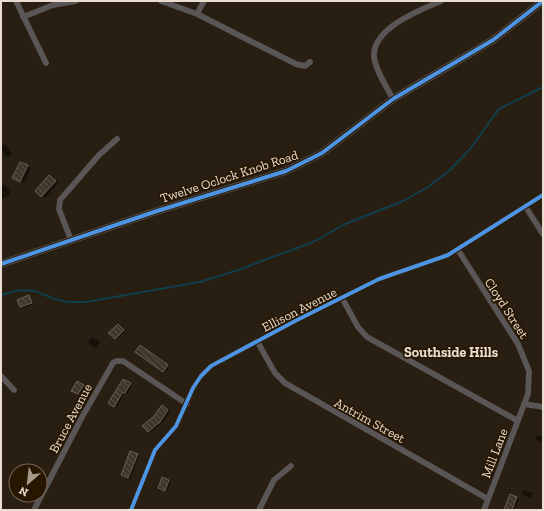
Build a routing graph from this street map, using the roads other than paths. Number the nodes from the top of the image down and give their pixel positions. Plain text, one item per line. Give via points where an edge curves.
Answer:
1 (16, 1) edge
2 (76, 1) edge
3 (161, 1) edge
4 (204, 1) edge
5 (441, 1) edge
6 (543, 1) edge
7 (197, 14) junction
8 (23, 17) junction
9 (310, 62) dead end
10 (46, 63) dead end
11 (393, 99) junction
12 (117, 139) dead end
13 (543, 195) edge
14 (525, 206) junction
15 (543, 234) edge
16 (71, 240) junction
17 (458, 250) junction
18 (1, 264) edge
19 (342, 298) junction
20 (257, 341) junction
21 (1, 376) edge
22 (14, 390) dead end
23 (186, 404) junction
24 (524, 404) junction
25 (543, 407) edge
26 (518, 421) junction
27 (291, 466) dead end
28 (488, 499) junction
29 (34, 510) edge
30 (131, 510) edge
31 (259, 510) edge
32 (484, 510) edge

1 - 8 street
2 - 8 street via 54,5
3 - 7 street
4 - 7 street
5 - 11 street via 398,22 377,44 375,61
6 - 11 street, Twelve Oclock Knob Road via 493,40
7 - 9 street via 296,64 305,66
8 - 10 street
11 - 16 street, Twelve Oclock Knob Road via 332,146 286,171
12 - 16 street via 99,155 60,200 59,209
13 - 14 street, Ellison Avenue
14 - 15 street
14 - 17 street, Ellison Avenue
16 - 18 street, Twelve Oclock Knob Road
17 - 19 street, Ellison Avenue via 435,261 379,279
17 - 24 street, Cloyd Street via 522,352 529,378
19 - 20 street, Ellison Avenue
19 - 26 street via 358,328 367,337
20 - 23 street, Ellison Avenue via 204,372
20 - 28 street, Antrim Street via 275,373 285,383
21 - 22 street
23 - 29 street, Bruce Avenue via 123,361 113,363
23 - 30 street, Ellison Avenue via 176,426 154,450
24 - 25 street
24 - 26 street, Mill Lane
26 - 28 street, Mill Lane
27 - 31 street via 274,480
28 - 32 street, Mill Lane

